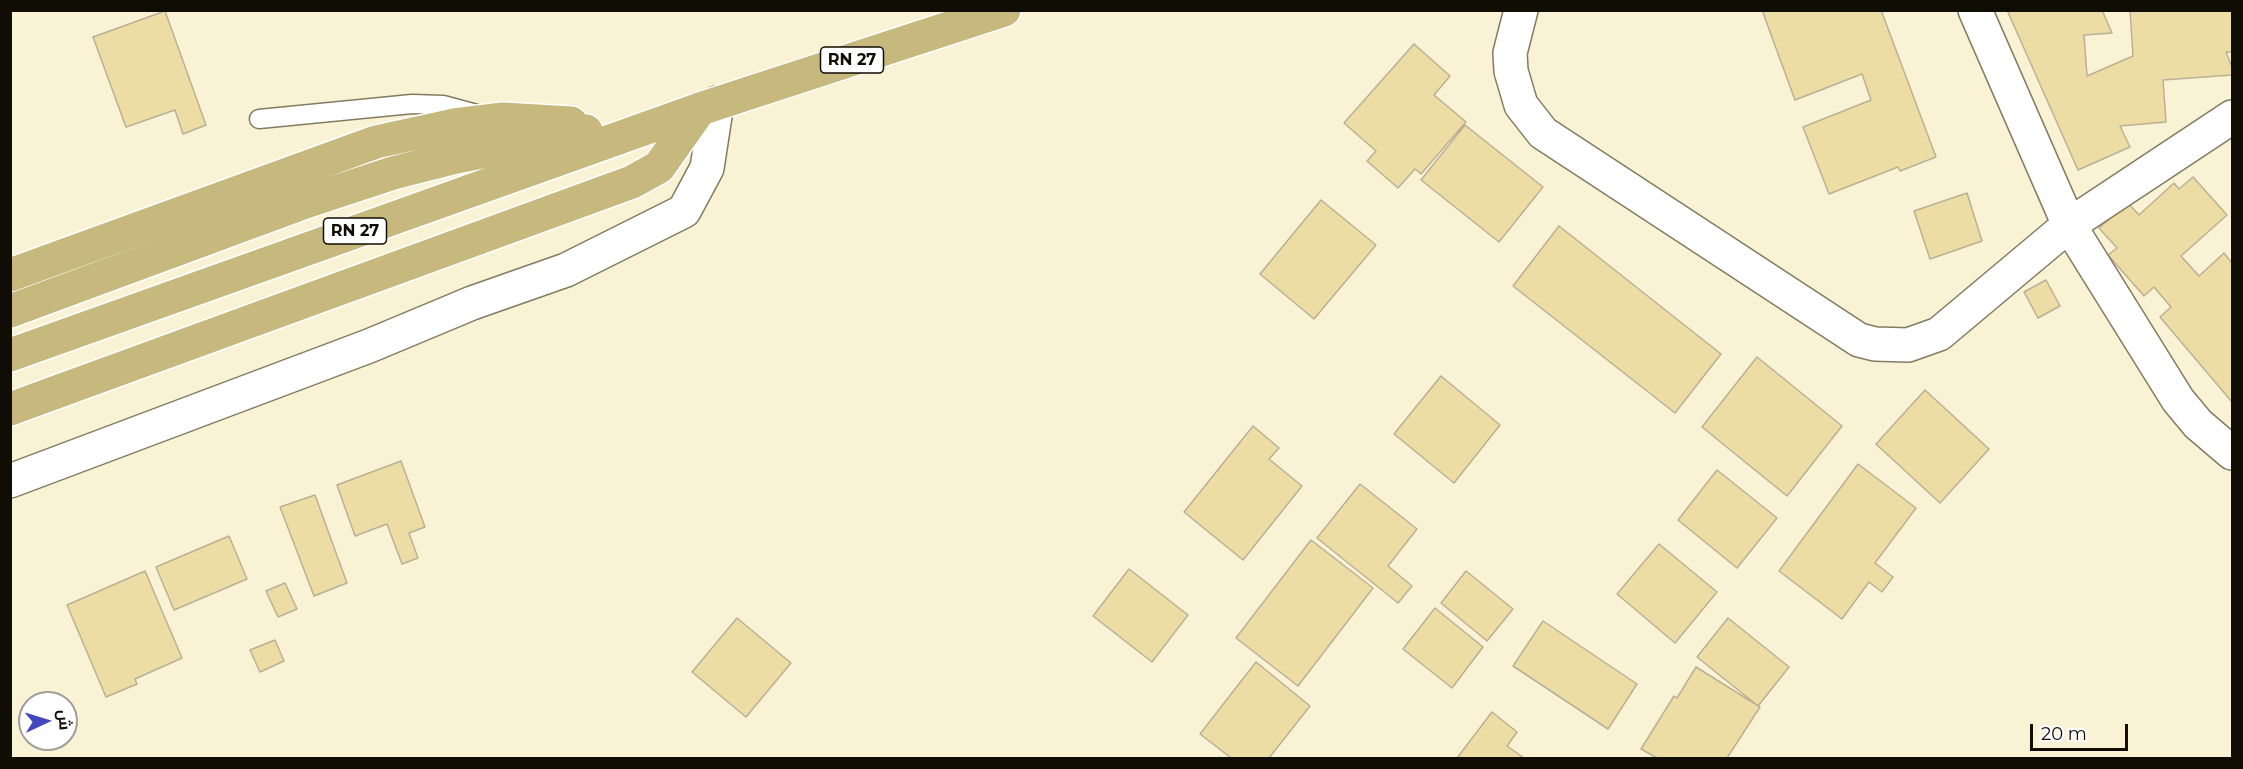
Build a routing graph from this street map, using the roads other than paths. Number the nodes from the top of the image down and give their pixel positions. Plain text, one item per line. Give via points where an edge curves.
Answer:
1 (1004, 10) edge
2 (1521, 10) edge
3 (1975, 10) edge
4 (709, 106) junction
5 (2232, 117) edge
6 (259, 119) dead end
7 (489, 120) junction
8 (615, 126) junction
9 (2069, 225) junction
10 (10, 275) edge
11 (10, 311) edge
12 (10, 355) edge
13 (10, 408) edge
14 (2232, 453) edge
15 (10, 481) edge

1 - 4 main road, RN 27
2 - 9 street via 1510,53 1511,71 1521,105 1543,133 1860,340 1908,345 1939,334
3 - 9 street
4 - 8 main road, RN 27
4 - 12 main road, RN 27
4 - 13 main road via 659,167 632,182
4 - 15 street via 707,168 684,211 566,270
5 - 9 street
6 - 7 lane via 412,104 472,111
7 - 8 main road
7 - 10 main road via 376,142
8 - 11 main road, RN 27 via 393,173
9 - 14 street via 2178,400 2198,424

